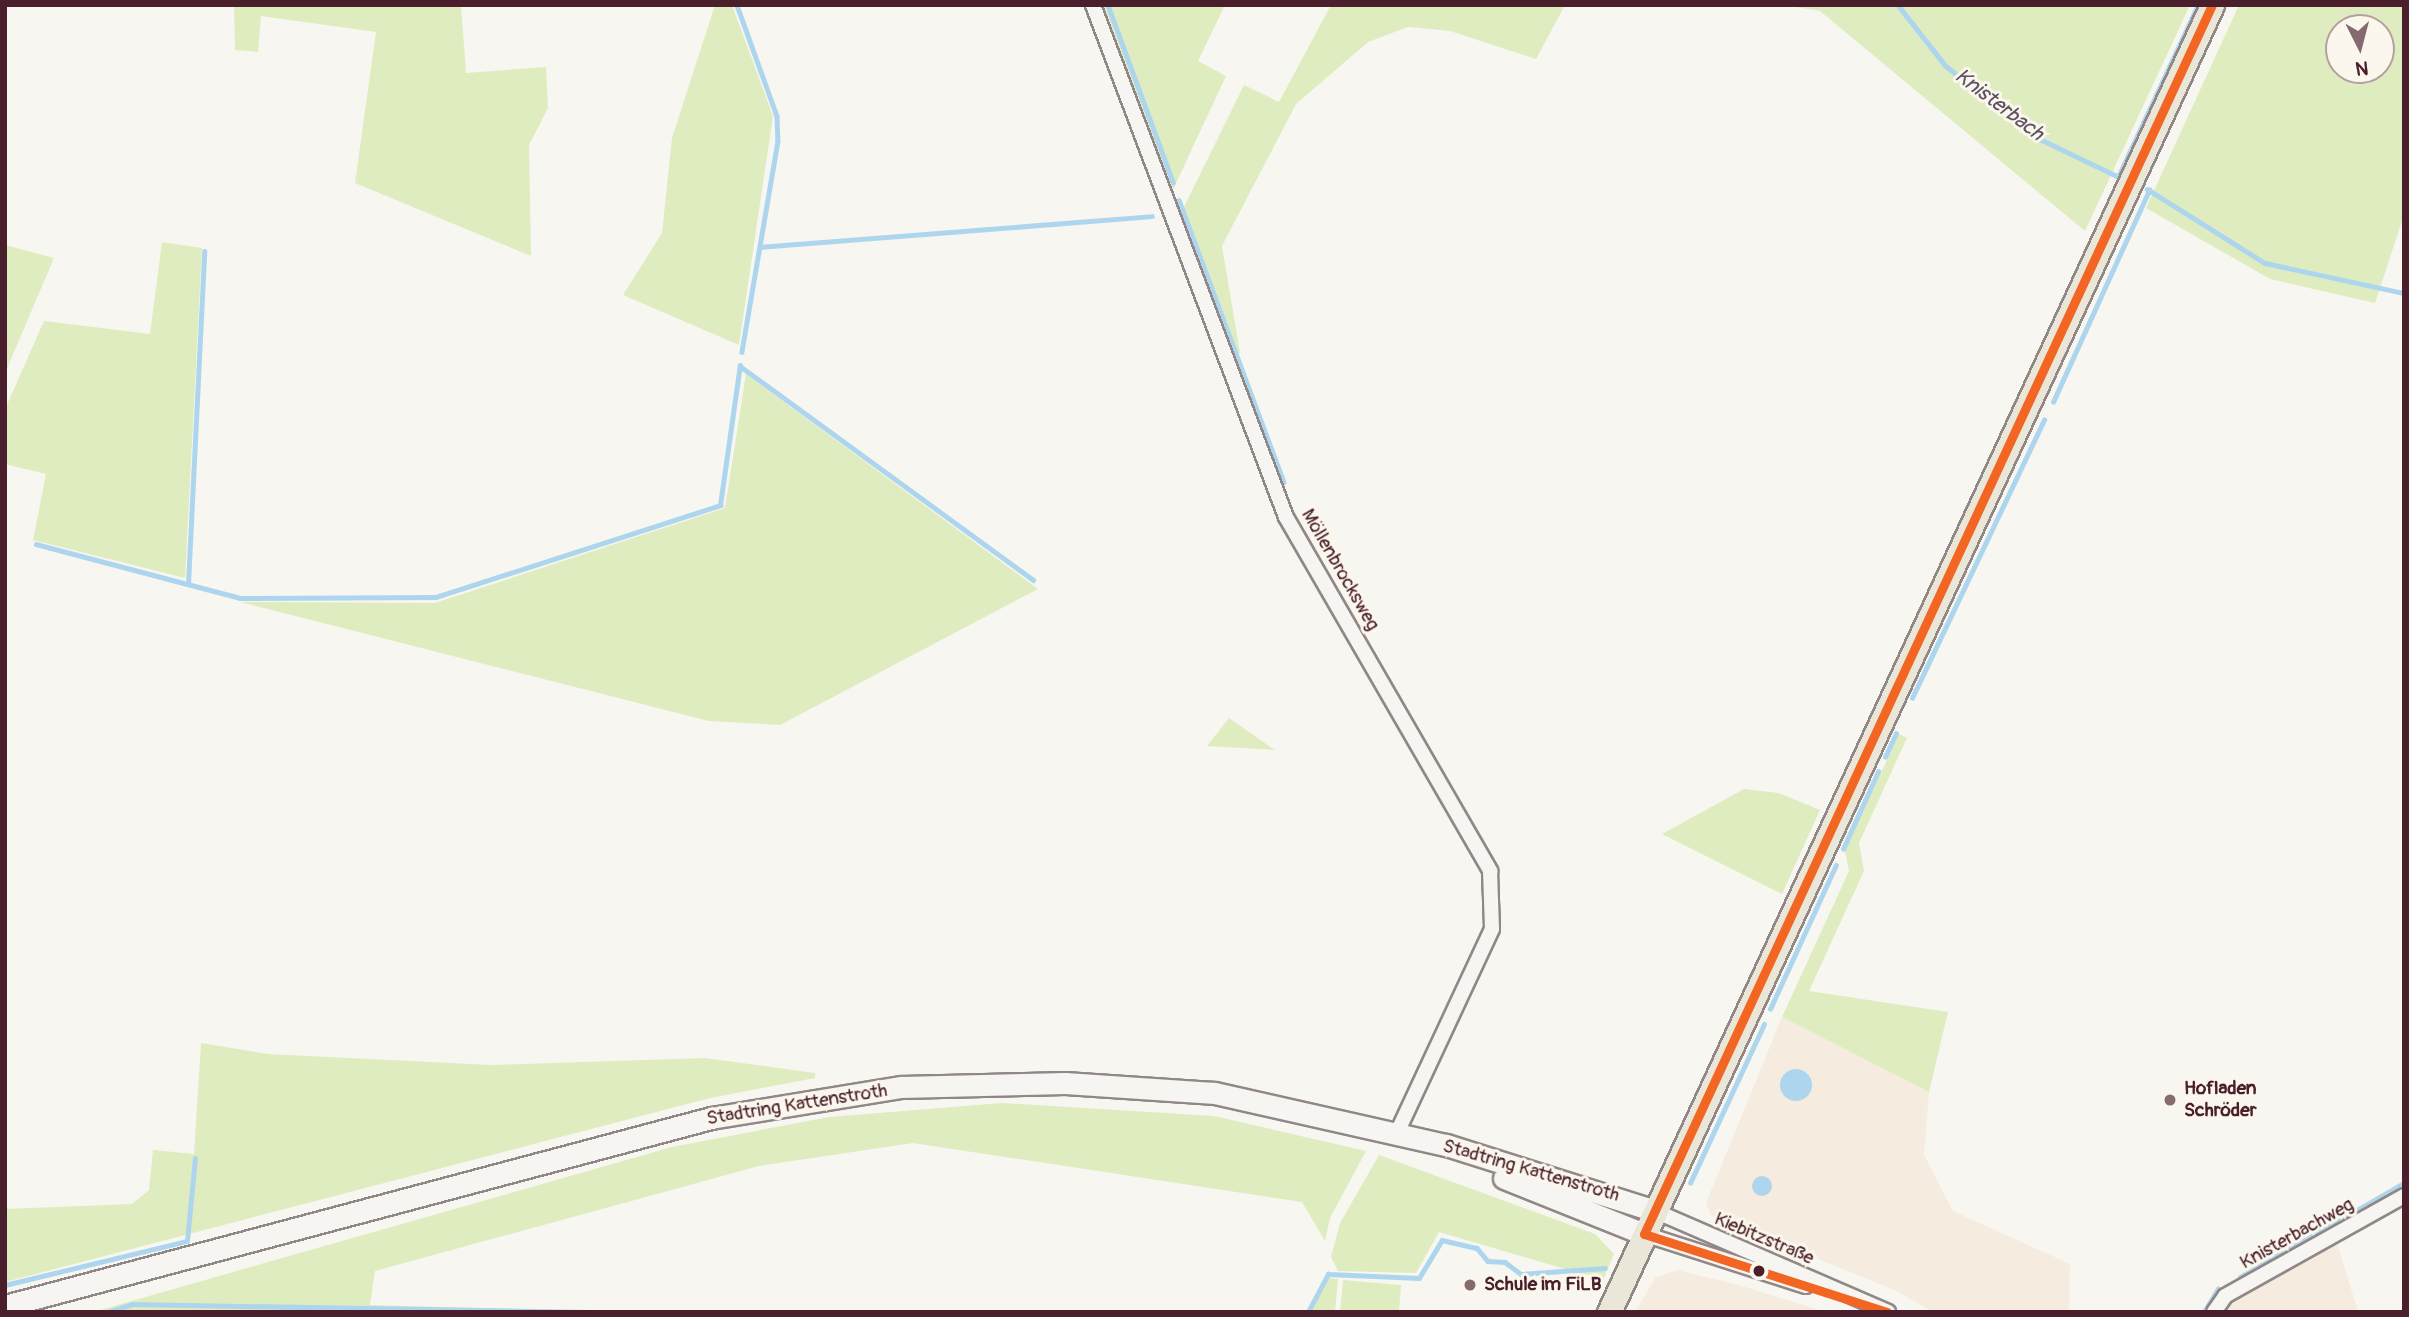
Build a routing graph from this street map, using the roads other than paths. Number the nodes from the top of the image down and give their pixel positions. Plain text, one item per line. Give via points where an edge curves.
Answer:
1 (1093, 5) edge
2 (2212, 5) edge
3 (1401, 1135) junction
4 (2404, 1196) edge
5 (1655, 1212) junction
6 (1644, 1234) junction
7 (201, 1257) junction
8 (1859, 1300) junction
9 (5, 1306) edge
10 (33, 1312) edge
11 (1609, 1312) edge
12 (1888, 1312) edge
13 (2214, 1312) edge

1 - 3 street, Möllenbrocksweg via 1286,517 1490,871 1492,929
2 - 5 main road
3 - 5 main road, Stadtring Kattenstroth
3 - 6 main road, Stadtring Kattenstroth
3 - 7 main road, Stadtring Kattenstroth via 1215,1093 1115,1084 901,1087 711,1118
4 - 13 street, Knisterbachweg via 2225,1296
5 - 6 main road
5 - 8 street, Kiebitzstraße
6 - 8 street, Kiebitzstraße
6 - 11 main road
7 - 9 main road, Stadtring Kattenstroth
7 - 10 main road, Stadtring Kattenstroth
8 - 12 street, Kiebitzstraße

